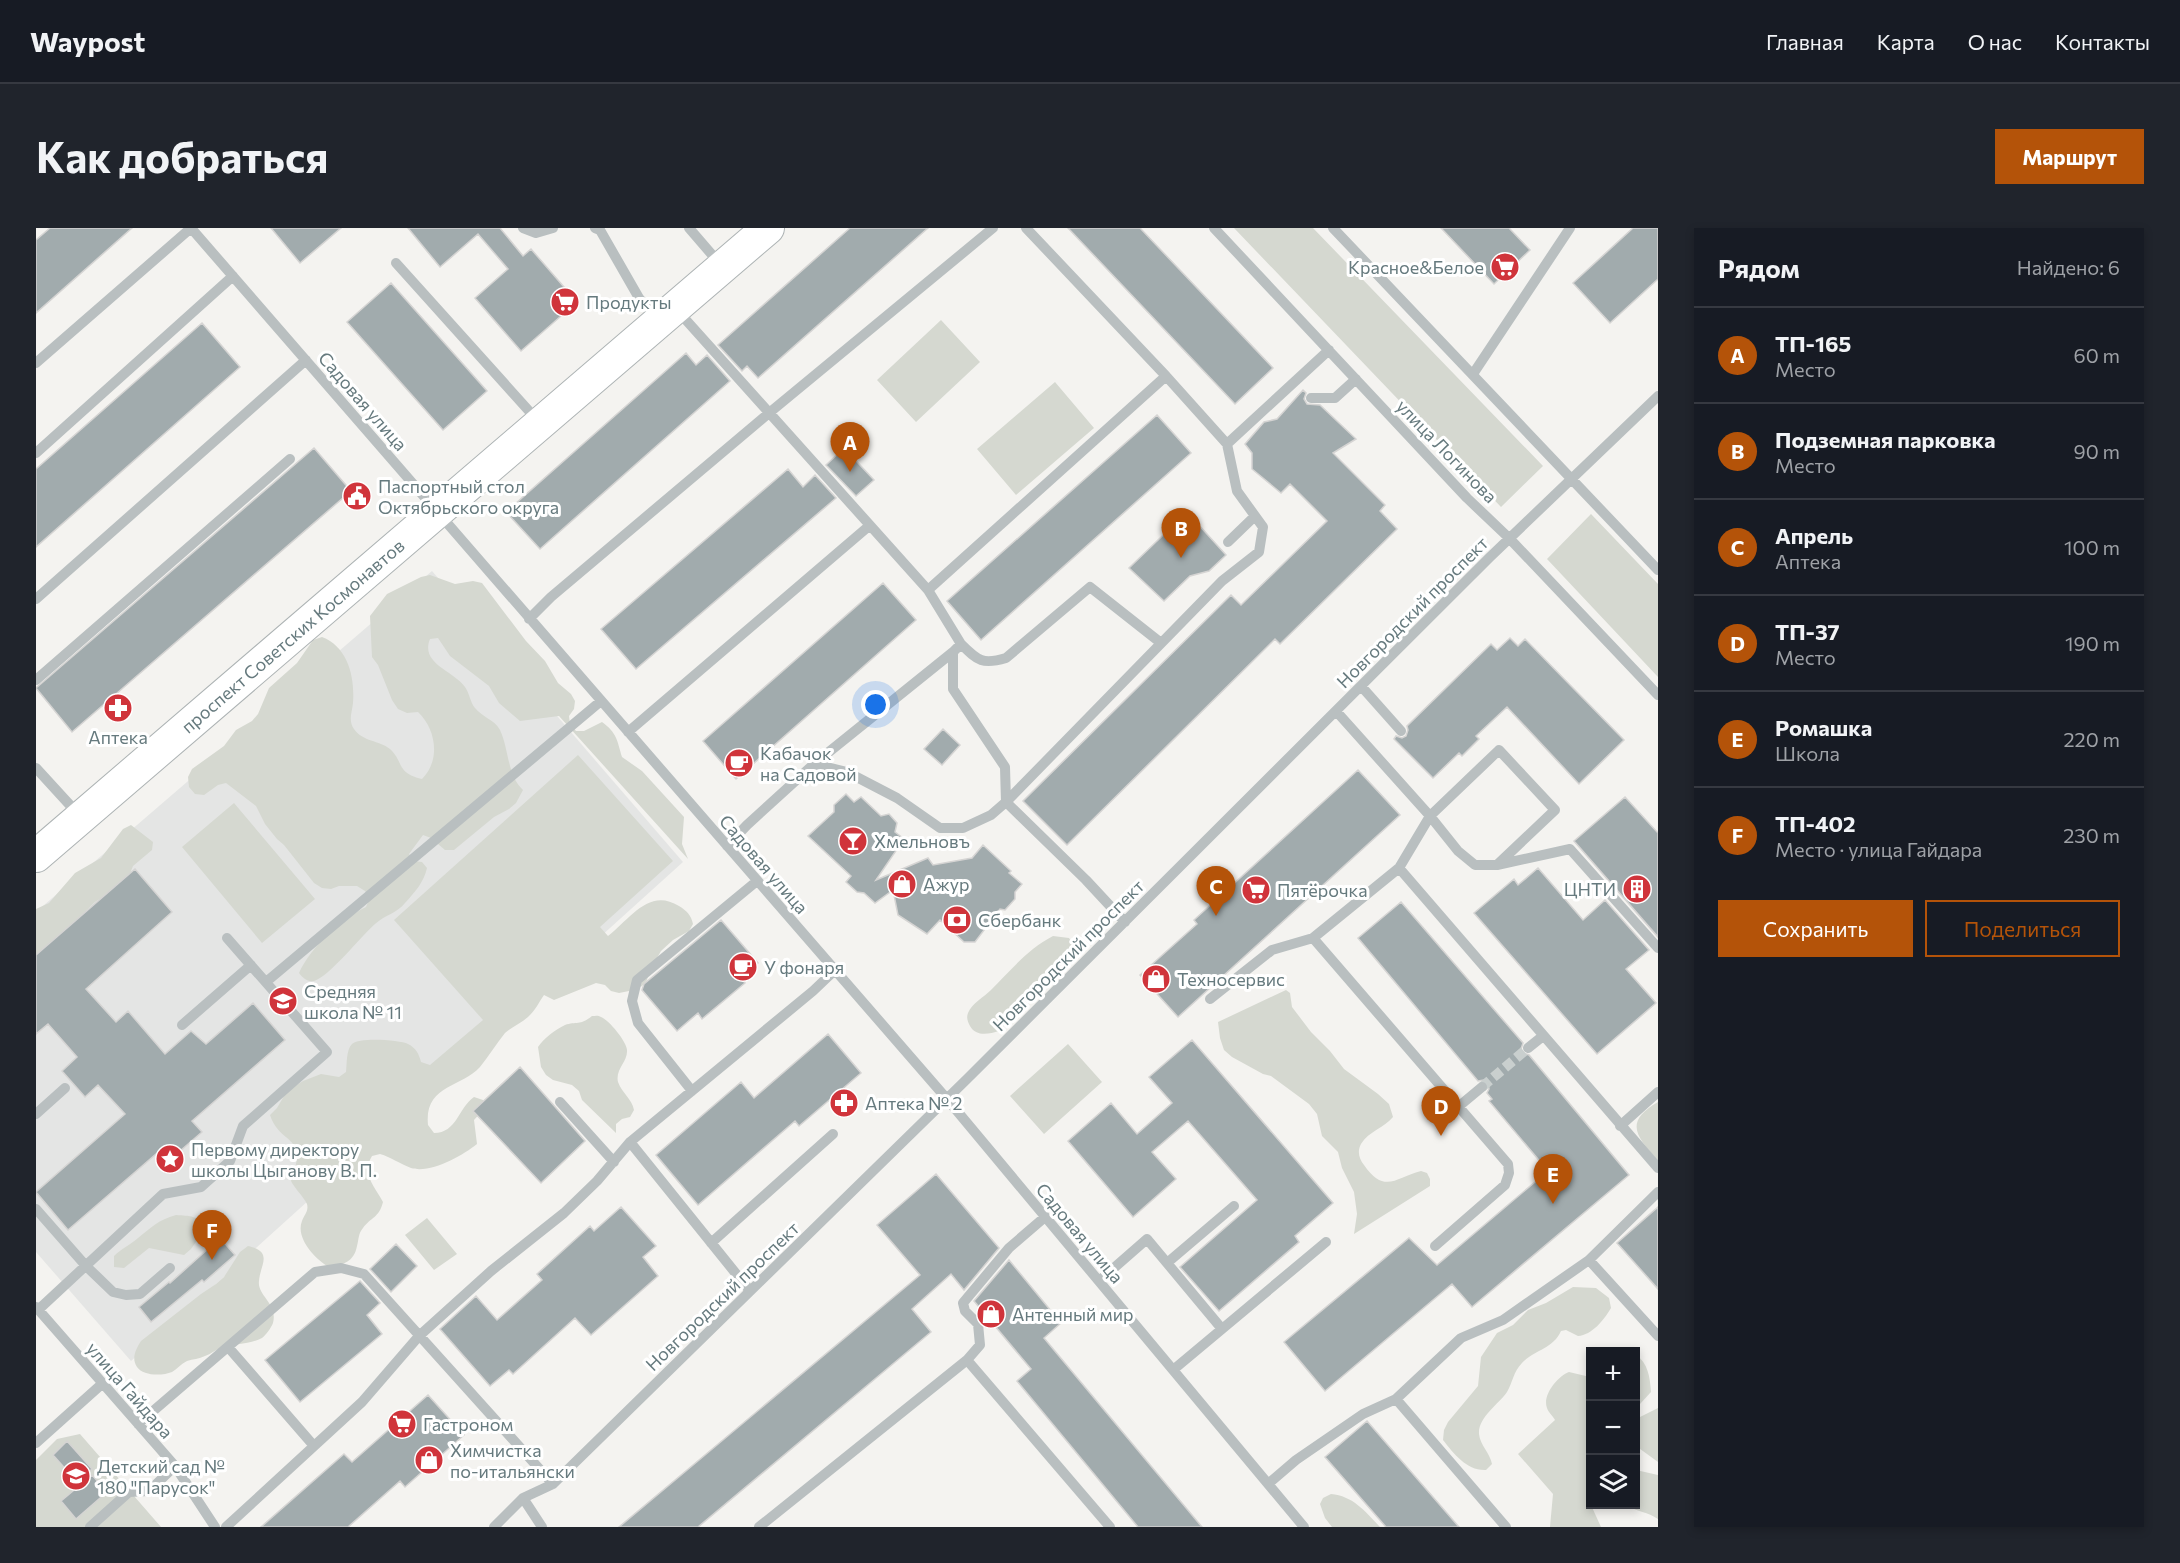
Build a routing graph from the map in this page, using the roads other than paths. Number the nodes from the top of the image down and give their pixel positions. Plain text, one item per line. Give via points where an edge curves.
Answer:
1 (191, 228) edge
2 (523, 228) edge
3 (553, 228) edge
4 (688, 228) edge
5 (768, 228) edge
6 (993, 228) edge
7 (1026, 228) edge
8 (1214, 228) edge
9 (1333, 228) edge
10 (1570, 228) edge
11 (599, 229) edge
12 (396, 263) dead end
13 (722, 267) junction
14 (233, 276) junction
15 (667, 315) junction
16 (1329, 350) junction
17 (306, 360) junction
18 (36, 363) edge
19 (1473, 374) junction
20 (1167, 376) junction
21 (1356, 379) junction
22 (1658, 396) edge
23 (1311, 398) dead end
24 (769, 413) junction
25 (540, 423) junction
26 (1227, 444) junction
27 (36, 453) edge
28 (290, 459) dead end
29 (1572, 479) junction
30 (437, 512) junction
31 (1255, 516) junction
32 (869, 526) junction
33 (1509, 538) junction
34 (1228, 542) dead end
35 (1658, 570) edge
36 (928, 590) junction
37 (36, 599) edge
38 (529, 619) junction
39 (1161, 643) junction
40 (957, 648) junction
41 (36, 680) edge
42 (1361, 686) junction
43 (1658, 695) edge
44 (601, 701) junction
45 (1336, 711) junction
46 (1401, 731) dead end
47 (628, 732) junction
48 (814, 765) junction
49 (36, 768) edge
50 (1005, 802) junction
51 (1430, 816) junction
52 (81, 818) junction
53 (727, 846) junction
54 (36, 856) edge
55 (1497, 865) junction
56 (1399, 868) junction
57 (757, 881) junction
58 (1125, 922) junction
59 (227, 938) dead end
60 (1313, 938) junction
61 (1658, 948) edge
62 (251, 965) junction
63 (834, 971) junction
64 (266, 982) junction
65 (1210, 999) dead end
66 (182, 1025) dead end
67 (1543, 1036) junction
68 (1528, 1048) tunnel mouth
69 (1482, 1087) tunnel mouth
70 (65, 1088) dead end
71 (692, 1091) junction
72 (1658, 1092) edge
73 (946, 1099) junction
74 (560, 1102) dead end
75 (1458, 1107) junction
76 (36, 1114) edge
77 (1620, 1126) junction
78 (833, 1134) dead end
79 (630, 1142) junction
80 (614, 1162) junction
81 (1658, 1168) edge
82 (1658, 1192) edge
83 (1234, 1206) dead end
84 (36, 1209) edge
85 (1045, 1217) junction
86 (1326, 1242) dead end
87 (711, 1243) junction
88 (1435, 1246) dead end
89 (1589, 1260) junction
90 (1167, 1263) junction
91 (86, 1266) junction
92 (170, 1268) dead end
93 (1099, 1281) junction
94 (750, 1291) junction
95 (37, 1309) edge
96 (1222, 1329) junction
97 (419, 1336) junction
98 (1658, 1336) edge
99 (228, 1347) junction
100 (967, 1360) junction
101 (1173, 1370) junction
102 (103, 1383) junction
103 (1396, 1399) junction
104 (138, 1424) junction
105 (36, 1443) edge
106 (314, 1446) junction
107 (176, 1466) junction
108 (554, 1484) junction
109 (1268, 1484) junction
110 (523, 1498) junction
111 (90, 1527) edge
112 (215, 1527) edge
113 (226, 1527) edge
114 (494, 1527) edge
115 (542, 1527) edge
116 (759, 1527) edge
117 (1110, 1527) edge
118 (1305, 1527) edge
119 (1506, 1527) edge

1 - 14 street, Садовая улица
1 - 18 street
2 - 3 street via 536,233
4 - 13 street
5 - 13 main road, проспект Советских Космонавтов
6 - 24 street
7 - 20 street
8 - 16 street, улица Логинова
9 - 19 street
10 - 19 street
11 - 15 street via 639,298
12 - 25 street
13 - 15 main road, проспект Советских Космонавтов
14 - 17 street, Садовая улица
14 - 27 street
15 - 24 street
15 - 25 main road, проспект Советских Космонавтов
16 - 21 street, улица Логинова
16 - 26 street
17 - 30 street, Садовая улица
17 - 37 street
19 - 29 street
20 - 26 street
20 - 36 street
21 - 23 street via 1335,398
21 - 33 street, улица Логинова
22 - 29 street, Новгородский проспект
24 - 32 street
24 - 38 street
25 - 30 main road, проспект Советских Космонавтов
26 - 31 street via 1237,491
28 - 41 street
29 - 33 street, Новгородский проспект
29 - 35 street
30 - 38 street, Садовая улица
30 - 52 main road, проспект Советских Космонавтов
31 - 34 street
31 - 39 street via 1263,527 1259,552 1222,581
32 - 36 street
32 - 47 street
33 - 42 street, Новгородский проспект
33 - 43 street, улица Логинова
36 - 40 street
38 - 44 street, Садовая улица
39 - 40 street via 1090,587 1006,658 990,663
39 - 50 street
40 - 48 street
40 - 50 street via 953,689 1005,767
42 - 45 street, Новгородский проспект
42 - 46 street
44 - 47 street, Садовая улица
44 - 64 street
45 - 51 street
45 - 58 street, Новгородский проспект
47 - 53 street, Садовая улица
48 - 50 street via 847,772 897,798 940,828 963,828 991,815
48 - 53 street
49 - 52 street
50 - 58 street
51 - 55 street via 1458,851 1475,865
51 - 55 street via 1499,750 1555,810
51 - 56 street
52 - 54 main road, проспект Советских Космонавтов
53 - 57 street, Садовая улица
55 - 61 street via 1570,849
56 - 60 street
56 - 67 street
57 - 63 street, Садовая улица
57 - 71 street via 637,980 632,1001 638,1023
58 - 73 street, Новгородский проспект
59 - 62 street
60 - 65 street via 1272,950
60 - 75 street
62 - 64 street
62 - 66 street
63 - 71 street
63 - 73 street, Садовая улица
64 - 91 street via 327,1052 243,1126 230,1161 201,1187 163,1194
67 - 68 street
67 - 77 street
69 - 75 street
70 - 76 street
71 - 79 street
72 - 77 street
73 - 85 street, Садовая улица
73 - 94 street, Новгородский проспект
74 - 80 street
75 - 88 street via 1508,1164 1509,1173 1506,1185
77 - 81 street
78 - 87 street
79 - 80 street
79 - 87 street
80 - 97 street via 564,1213
82 - 89 street
83 - 90 street
84 - 91 street
85 - 93 street, Садовая улица
85 - 100 street via 1009,1248 963,1303 965,1311 978,1324 980,1345
86 - 96 street
87 - 94 street
89 - 98 street
89 - 103 street via 1503,1320 1461,1338
90 - 93 street via 1147,1239
90 - 96 street
91 - 92 street via 113,1292 126,1295 140,1294
91 - 95 street
93 - 101 street, Садовая улица
94 - 108 street, Новгородский проспект
95 - 102 street, улица Гайдара
96 - 101 street
97 - 99 street via 364,1274 341,1268 315,1272
97 - 106 street via 362,1402
97 - 108 street
99 - 104 street
99 - 106 street
100 - 116 street
100 - 117 street
101 - 109 street, Садовая улица
102 - 104 street, улица Гайдара
102 - 105 street
103 - 109 street via 1364,1414
103 - 119 street
104 - 107 street, улица Гайдара
106 - 113 street
107 - 111 street via 149,1491 129,1492
107 - 112 street, улица Гайдара
108 - 110 street, Новгородский проспект
109 - 118 street, Садовая улица
110 - 114 street, Новгородский проспект
110 - 115 street

